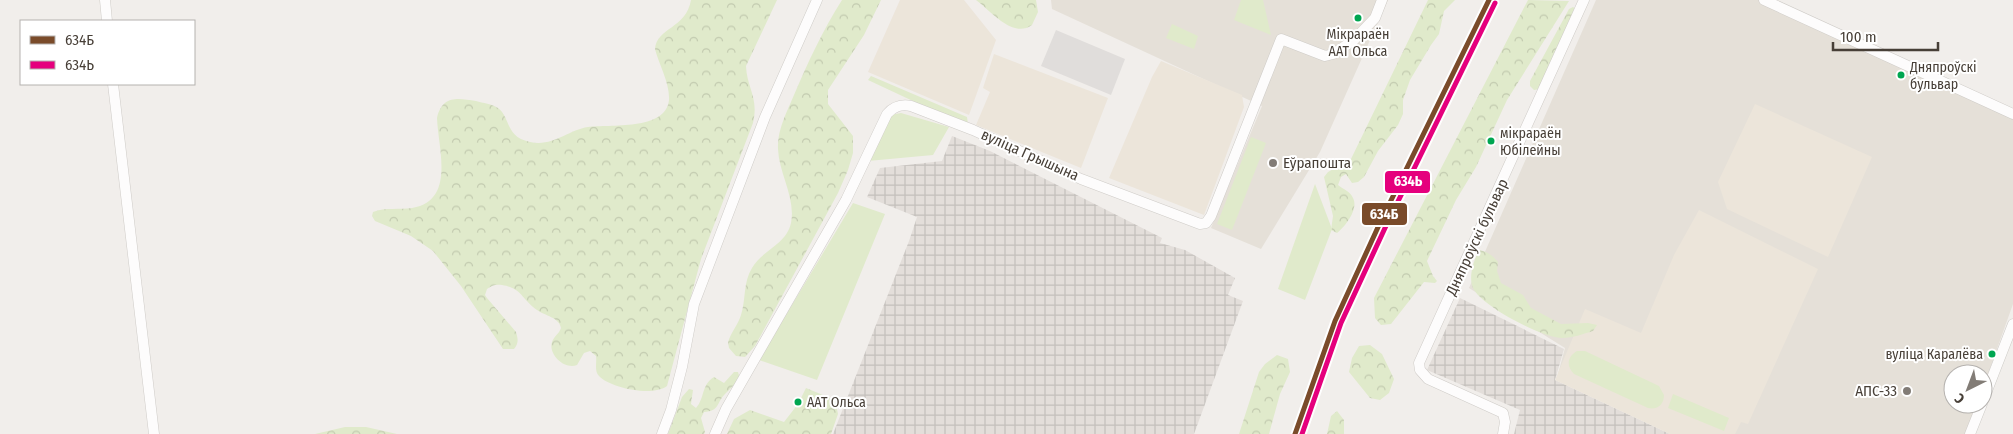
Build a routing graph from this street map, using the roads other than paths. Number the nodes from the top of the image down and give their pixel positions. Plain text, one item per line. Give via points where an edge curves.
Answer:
1 (105, 0) edge
2 (817, 0) edge
3 (1382, 0) edge
4 (1584, 0) edge
5 (1764, 0) edge
6 (107, 20) edge
7 (114, 85) edge
8 (2013, 114) edge
9 (2013, 324) edge
10 (1993, 375) edge
11 (1978, 414) edge
12 (154, 434) edge
13 (662, 434) edge
14 (715, 434) edge
15 (1503, 434) edge
16 (1970, 434) edge

1 - 6 street
2 - 13 street via 765,117 694,304 682,366
3 - 14 street, вуліца Грышына via 1375,18 1354,40 1332,54 1325,56 1281,39 1206,223 1200,224 1081,179 911,106 891,108 846,200
4 - 15 street, Дняпроўскі бульвар via 1420,363 1420,370 1428,379 1503,413
5 - 8 street
7 - 12 street
9 - 10 street
11 - 16 street

